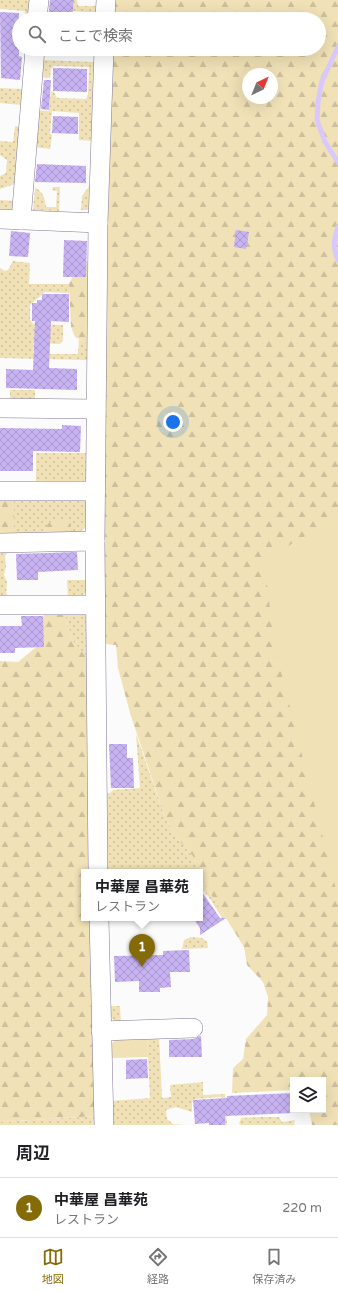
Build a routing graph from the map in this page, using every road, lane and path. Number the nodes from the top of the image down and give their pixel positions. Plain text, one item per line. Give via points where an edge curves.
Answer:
1 (39, 0) edge
2 (106, 0) edge
3 (38, 12) edge
4 (105, 12) edge
5 (34, 56) edge
6 (104, 56) edge
7 (0, 219) edge
8 (21, 220) junction
9 (98, 223) junction
10 (0, 408) edge
11 (96, 409) junction
12 (0, 491) edge
13 (95, 491) junction
14 (95, 540) junction
15 (0, 542) edge
16 (0, 605) edge
17 (95, 605) junction
18 (98, 869) edge
19 (99, 921) edge
20 (193, 1028) dead end
21 (101, 1031) junction
22 (104, 1125) edge

1 - 3 street
2 - 4 street
5 - 8 street
6 - 9 street
7 - 8 street
8 - 9 street
9 - 11 street
10 - 11 street
11 - 13 street
12 - 13 street
13 - 14 street
14 - 15 street
14 - 17 street
16 - 17 street
17 - 18 street
19 - 21 street
20 - 21 street
21 - 22 street

